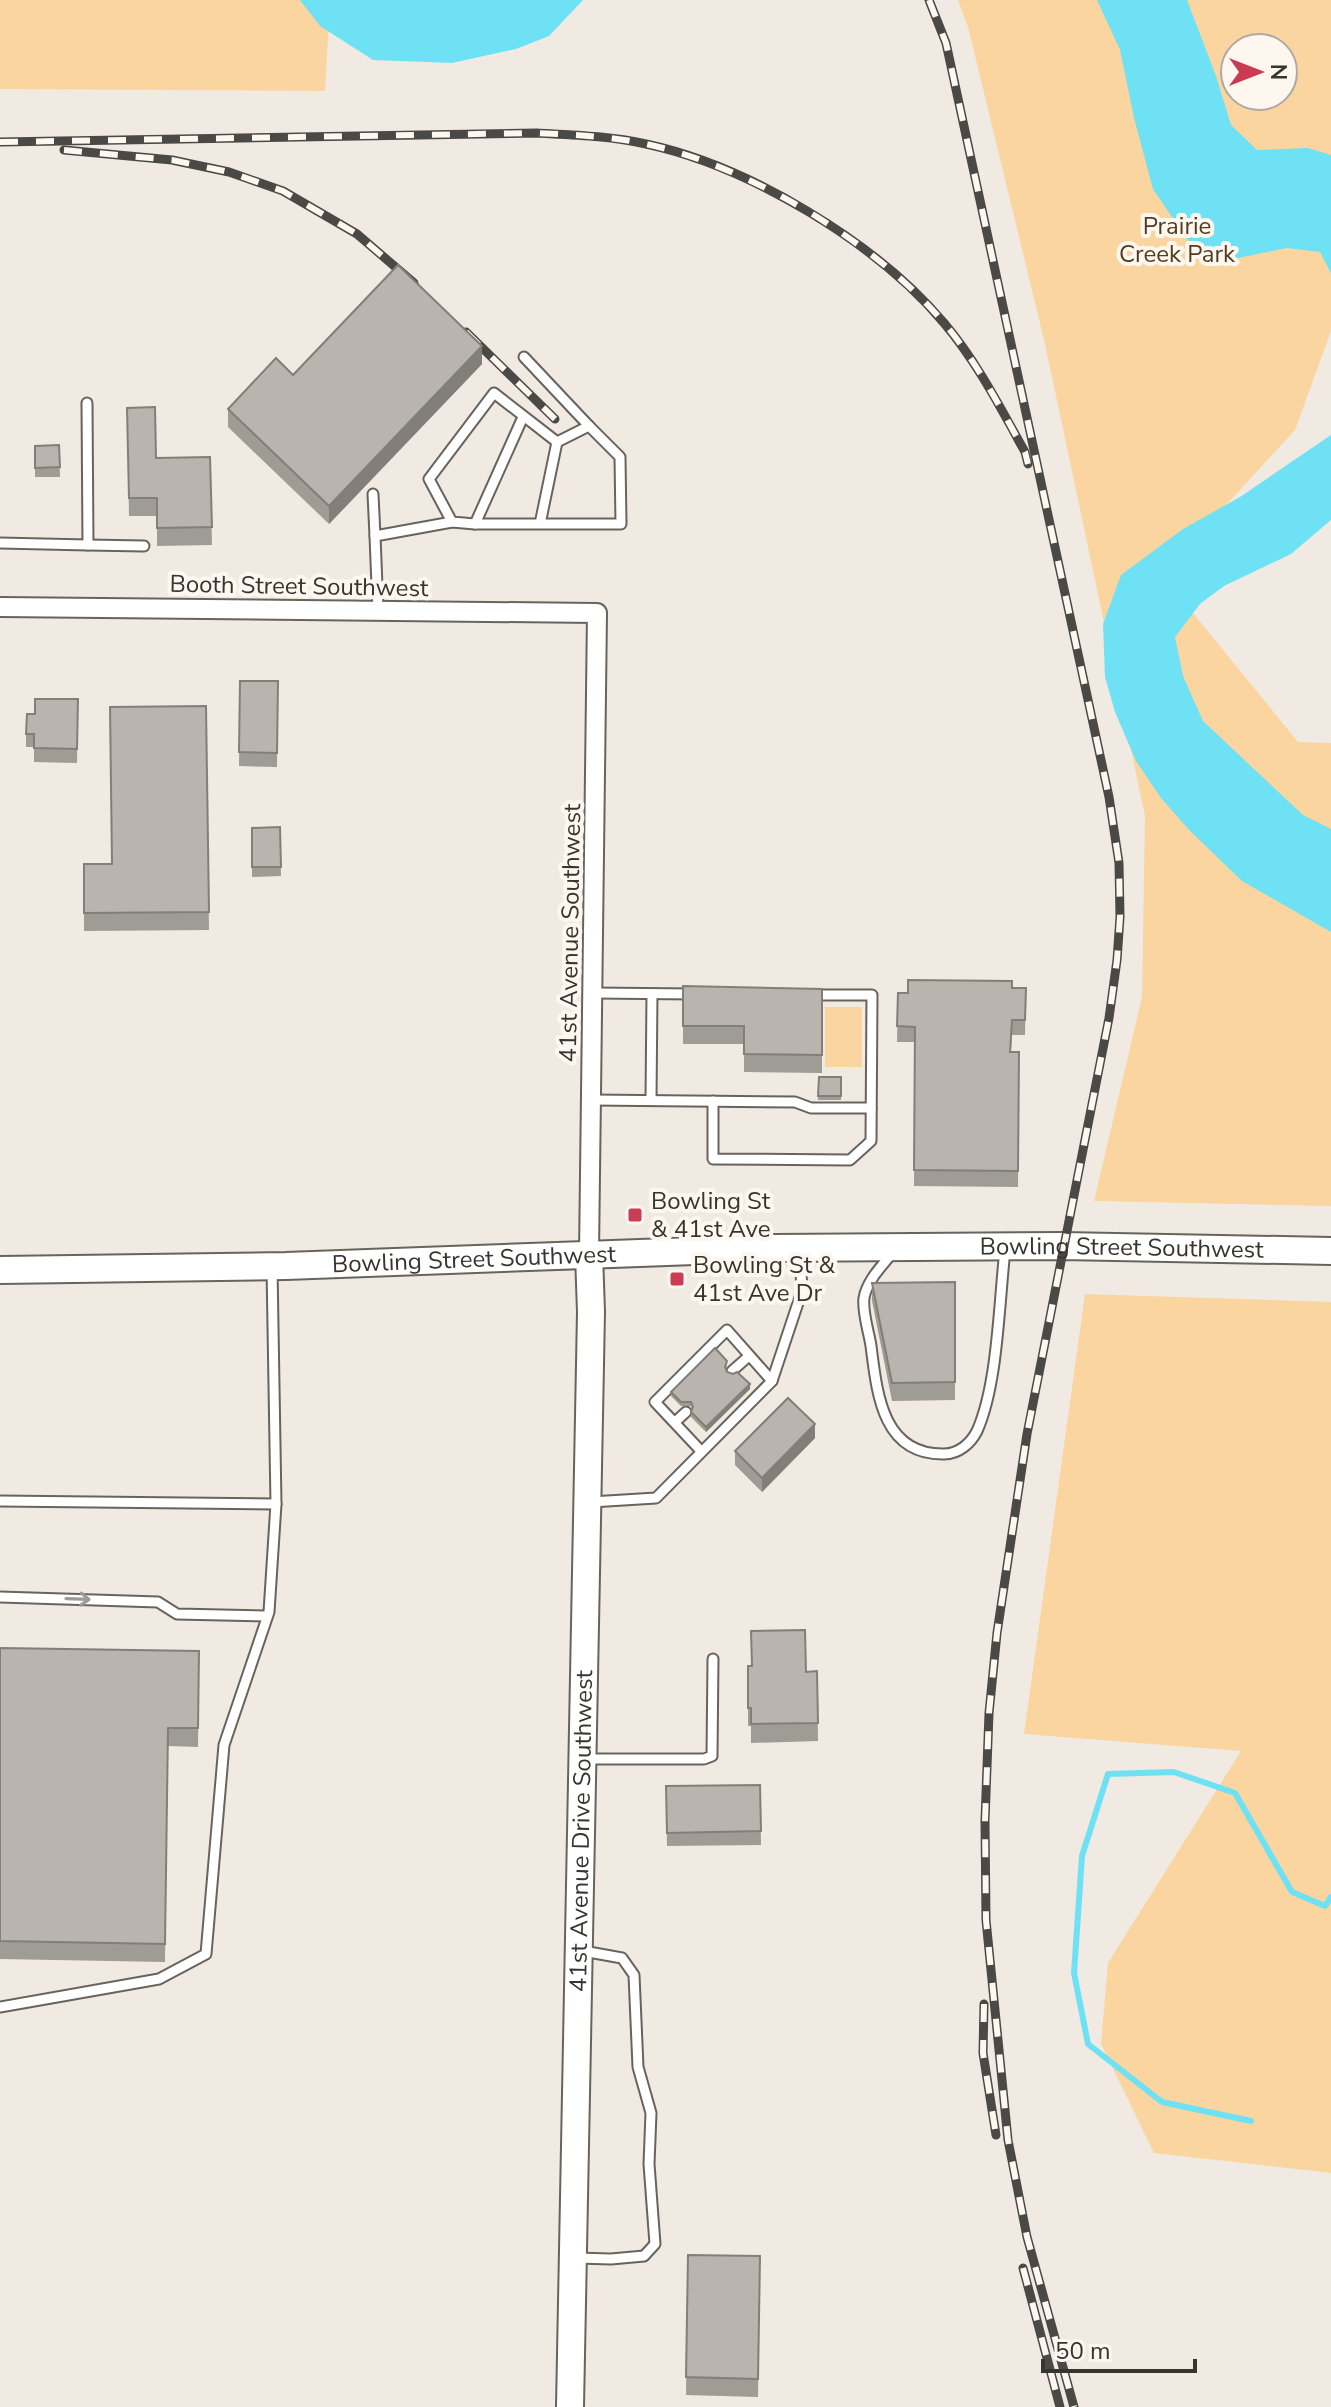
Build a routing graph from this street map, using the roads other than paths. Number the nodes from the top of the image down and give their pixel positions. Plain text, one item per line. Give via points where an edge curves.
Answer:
1 (524, 357) dead end
2 (87, 403) dead end
3 (523, 417) junction
4 (589, 426) junction
5 (557, 442) junction
6 (373, 494) dead end
7 (452, 522) junction
8 (475, 524) junction
9 (540, 524) junction
10 (375, 536) junction
11 (0, 543) edge
12 (88, 545) junction
13 (144, 546) dead end
14 (0, 607) edge
15 (378, 611) junction
16 (597, 613) joint
17 (594, 993) junction
18 (652, 994) junction
19 (699, 994) edge
20 (809, 995) edge
21 (592, 1100) junction
22 (651, 1100) junction
23 (713, 1101) junction
24 (871, 1108) junction
25 (897, 1247) junction
26 (1005, 1247) junction
27 (799, 1248) junction
28 (1321, 1251) edge
29 (589, 1254) junction
30 (272, 1266) junction
31 (0, 1270) edge
32 (749, 1356) junction
33 (732, 1371) edge
34 (772, 1381) junction
35 (686, 1412) dead end
36 (675, 1422) junction
37 (701, 1451) junction
38 (0, 1501) edge
39 (587, 1502) junction
40 (276, 1504) junction
41 (0, 1597) edge
42 (267, 1616) junction
43 (713, 1659) dead end
44 (582, 1759) junction
45 (578, 1951) junction
46 (0, 2007) edge
47 (573, 2258) junction
48 (570, 2407) edge

1 - 4 lane
2 - 12 lane
3 - 5 lane
3 - 7 lane via 494,393 429,479
3 - 8 lane
4 - 5 lane
4 - 9 lane via 620,457 621,524
5 - 9 lane
6 - 10 lane
7 - 8 lane
7 - 10 lane
8 - 9 lane
10 - 15 lane
11 - 12 lane
12 - 13 lane
14 - 15 street, Booth Street Southwest
15 - 16 street, Booth Street Southwest
16 - 17 street, 41st Avenue Southwest
17 - 18 lane
17 - 21 street, 41st Avenue Southwest
18 - 19 lane
18 - 22 lane
20 - 24 lane via 872,995
21 - 22 lane
21 - 29 street, 41st Avenue Southwest
22 - 23 lane
23 - 24 lane
23 - 24 lane via 713,1159 850,1160 871,1141
25 - 26 main road, Bowling Street Southwest
25 - 26 lane via 873,1276 864,1298 879,1404 905,1442 930,1454 950,1454 976,1433 988,1397
25 - 27 main road, Bowling Street Southwest
26 - 28 main road, Bowling Street Southwest
27 - 29 main road, Bowling Street Southwest
27 - 34 lane via 802,1291
29 - 30 main road, Bowling Street Southwest
29 - 39 main road, 41st Avenue Drive Southwest
30 - 31 main road, Bowling Street Southwest
30 - 40 lane
32 - 33 lane
32 - 34 lane
32 - 36 lane via 727,1330 655,1402
34 - 37 lane
35 - 36 lane
36 - 37 lane
37 - 39 lane via 656,1498
38 - 40 lane
39 - 44 main road, 41st Avenue Drive Southwest
40 - 42 lane
41 -> 42 lane via 158,1602 177,1614
42 - 46 lane via 224,1745 206,1954 159,1979
43 - 44 lane via 712,1756
44 - 45 main road, 41st Avenue Drive Southwest
45 - 47 main road, 41st Avenue Drive Southwest
45 - 47 lane via 622,1958 634,1975 638,2067 651,2113 655,2244 644,2256
47 - 48 main road, 41st Avenue Drive Southwest

